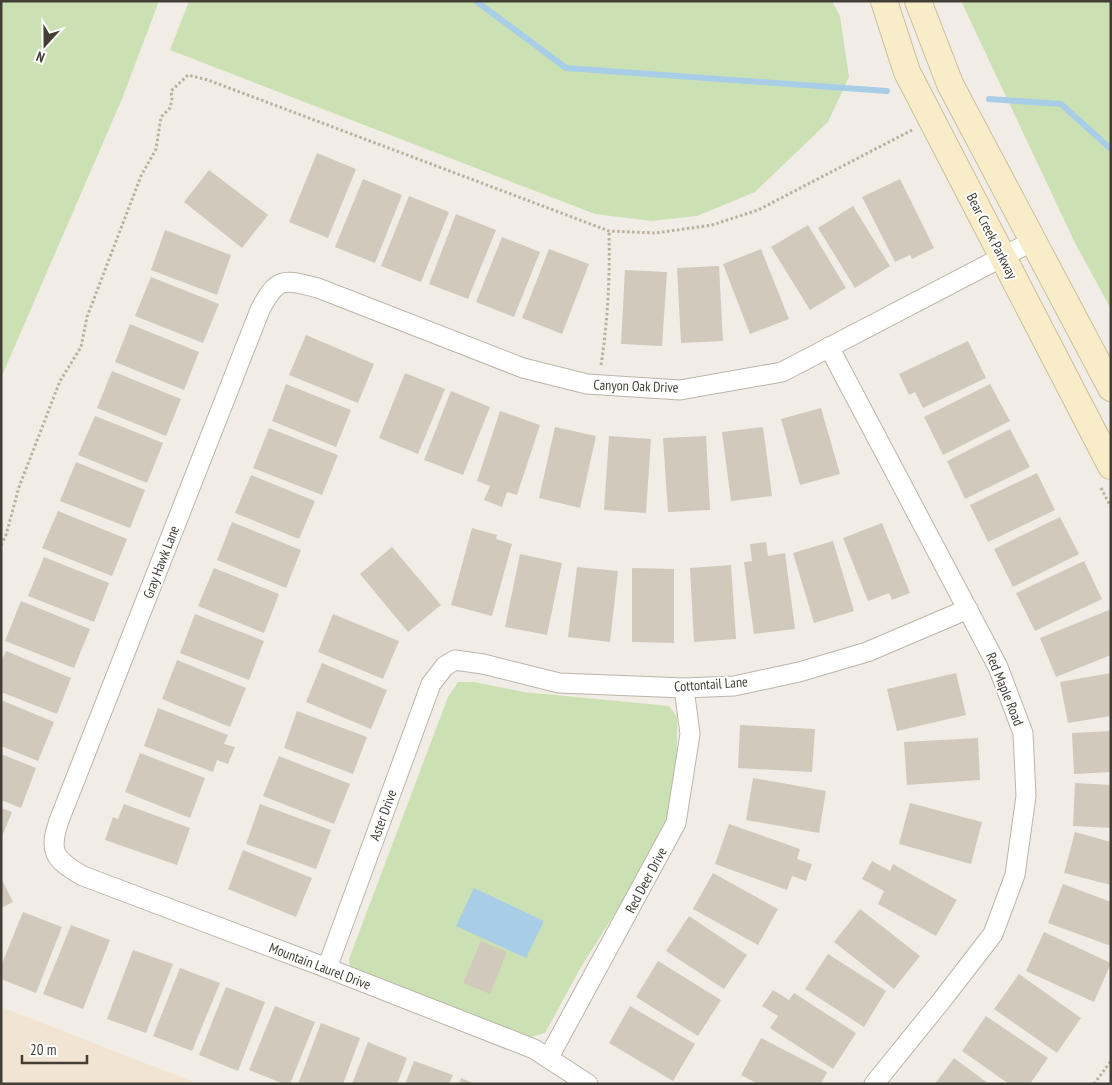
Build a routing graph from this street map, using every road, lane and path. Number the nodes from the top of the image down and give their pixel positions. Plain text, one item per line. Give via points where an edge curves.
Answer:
1 (884, 1) edge
2 (918, 1) edge
3 (917, 138) dead end
4 (609, 231) junction
5 (1033, 241) junction
6 (1003, 258) junction
7 (283, 282) joint
8 (829, 347) junction
9 (598, 385) junction
10 (1111, 388) edge
11 (1111, 466) edge
12 (1, 545) edge
13 (968, 609) junction
14 (445, 666) joint
15 (684, 688) junction
16 (54, 850) joint
17 (327, 968) junction
18 (549, 1057) junction
19 (1111, 1061) edge
20 (588, 1084) edge
21 (874, 1084) edge
22 (1094, 1084) edge

1 - 6 street, Bear Creek Parkway via 907,72
2 - 5 street via 950,84
3 - 4 path via 912,130 758,210 712,226 656,233
4 - 9 path via 609,295
4 - 12 path via 188,75 171,91 170,108 161,116 156,149 141,176 87,317 80,347 60,381 19,487
5 - 6 street, Canyon Oak Drive
5 - 10 street
6 - 8 street, Canyon Oak Drive
6 - 11 street, Bear Creek Parkway
7 - 9 street, Canyon Oak Drive via 318,288 523,368
7 - 16 street, Gray Hawk Lane via 270,292 260,310 54,833
8 - 9 street, Canyon Oak Drive via 782,372 680,390
8 - 13 street, Red Maple Road
13 - 15 street, Cottontail Lane via 867,652 799,672 734,686
13 - 21 street, Red Maple Road via 998,667 1023,733 1026,796 1015,875 993,934
14 - 15 street, Cottontail Lane via 455,660 559,683
14 - 17 street, Aster Drive via 431,684
15 - 18 street, Red Deer Drive via 690,734 676,823
16 - 17 street, Mountain Laurel Drive via 63,864 83,876
17 - 18 street, Mountain Laurel Drive via 534,1048
18 - 20 street, Mountain Laurel Drive
19 - 22 path

